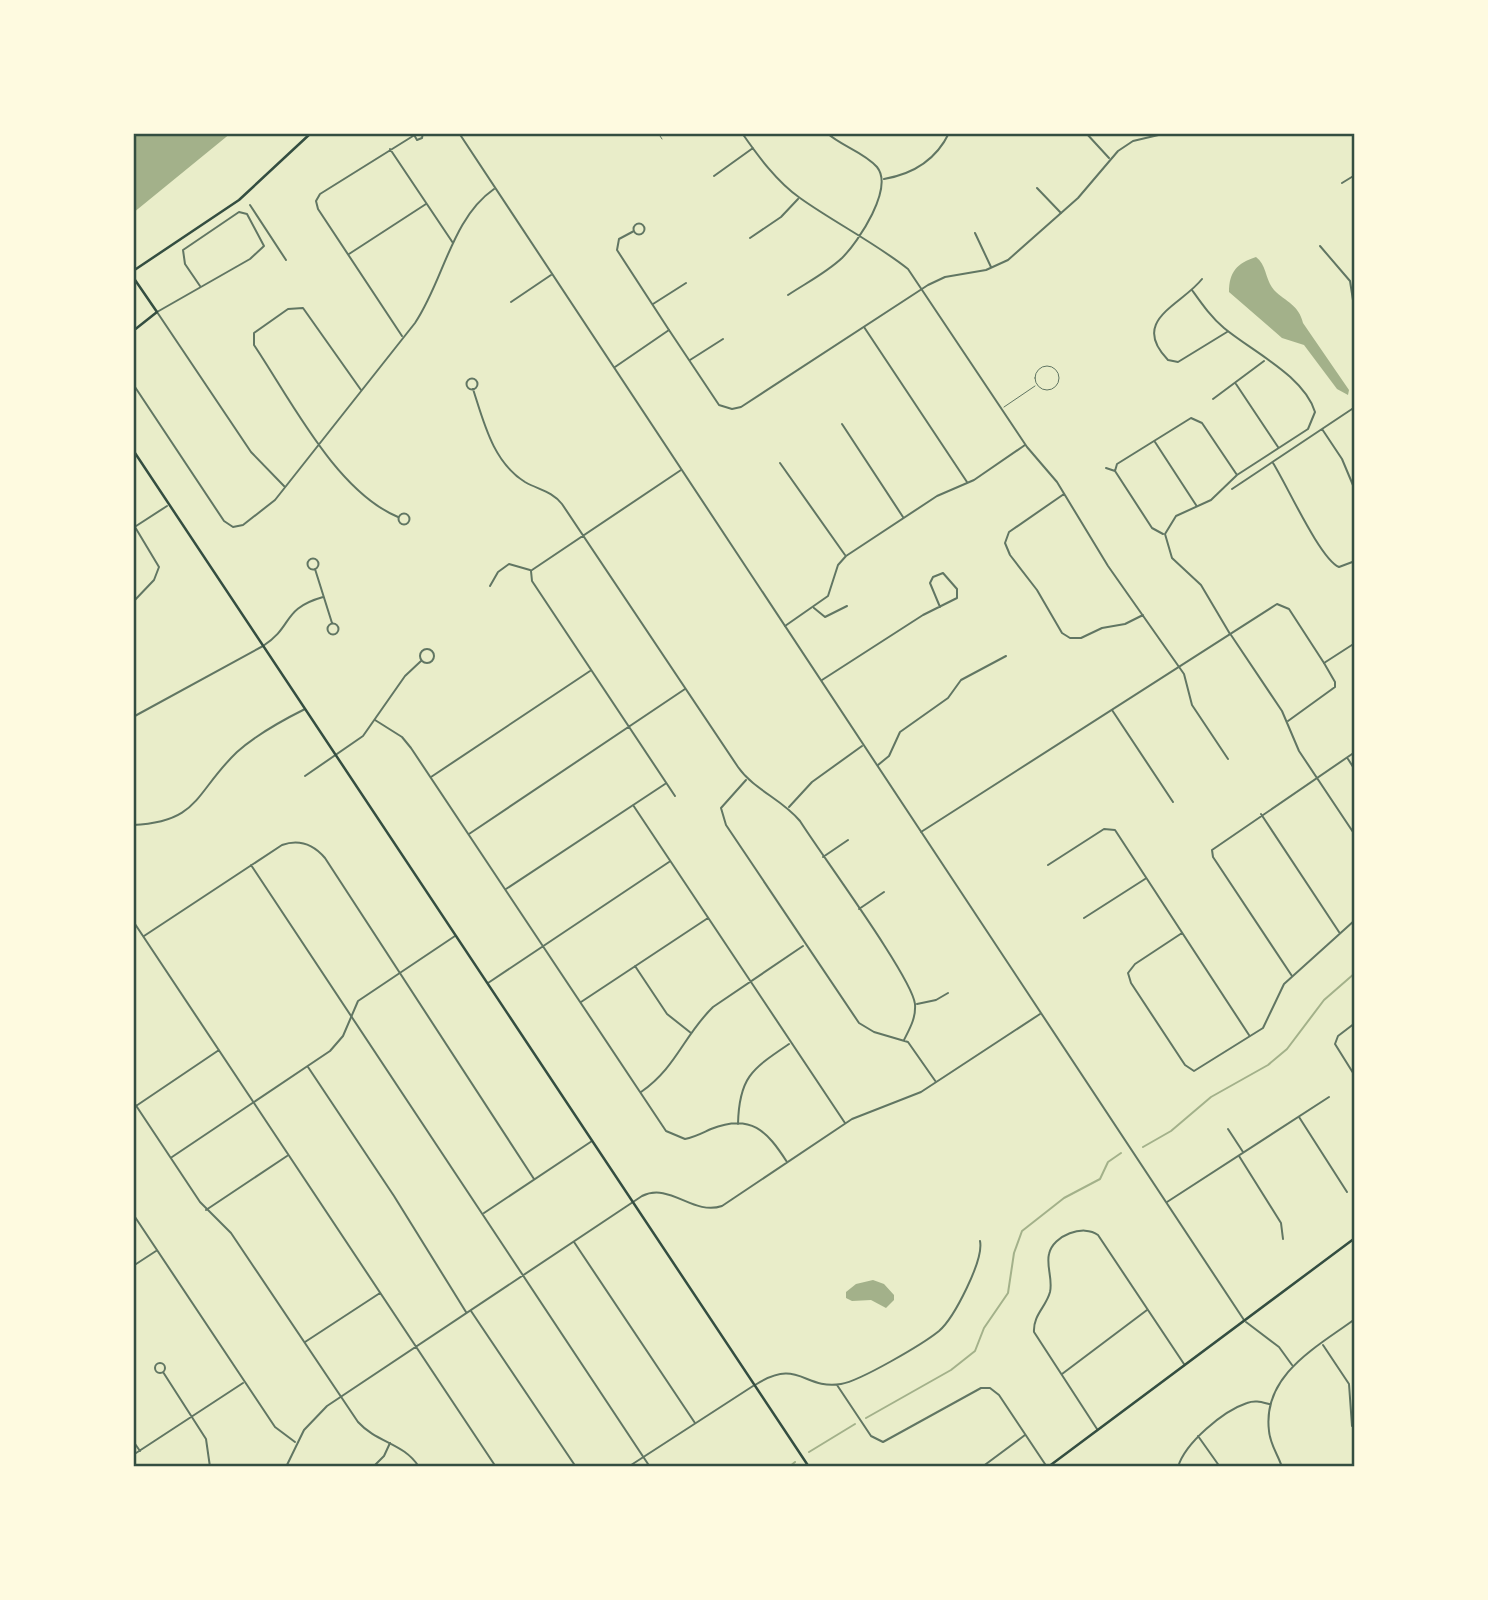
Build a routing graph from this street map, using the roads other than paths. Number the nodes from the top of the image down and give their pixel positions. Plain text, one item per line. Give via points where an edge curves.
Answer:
1 (310, 133) edge
2 (424, 133) edge
3 (459, 133) edge
4 (658, 133) edge
5 (742, 133) edge
6 (827, 133) edge
7 (949, 133) edge
8 (1086, 133) edge
9 (1167, 133) edge
10 (413, 135) edge
11 (662, 139) dead end
12 (753, 148) junction
13 (390, 149) junction
14 (1109, 158) junction
15 (1355, 175) edge
16 (715, 176) dead end
17 (883, 179) junction
18 (1342, 183) dead end
19 (495, 188) junction
20 (1037, 188) dead end
21 (799, 197) junction
22 (426, 204) junction
23 (250, 205) dead end
24 (1062, 213) junction
25 (634, 230) dead end
26 (975, 233) dead end
27 (859, 234) junction
28 (270, 238) junction
29 (750, 238) dead end
30 (454, 244) junction
31 (265, 245) junction
32 (1320, 246) dead end
33 (348, 255) junction
34 (286, 260) dead end
35 (991, 268) junction
36 (133, 271) edge
37 (552, 274) junction
38 (133, 277) edge
39 (1202, 279) dead end
40 (686, 283) dead end
41 (201, 286) junction
42 (923, 289) junction
43 (1192, 290) junction
44 (788, 295) dead end
45 (511, 302) dead end
46 (652, 304) junction
47 (133, 312) edge
48 (157, 312) junction
49 (1355, 313) edge
50 (133, 318) edge
51 (864, 327) junction
52 (669, 330) junction
53 (133, 331) edge
54 (1227, 331) junction
55 (403, 337) junction
56 (723, 339) dead end
57 (1265, 360) junction
58 (690, 361) junction
59 (614, 368) junction
60 (133, 384) edge
61 (1037, 384) junction
62 (1236, 384) junction
63 (473, 389) dead end
64 (361, 390) junction
65 (1213, 399) dead end
66 (1355, 407) edge
67 (1002, 408) junction
68 (842, 424) dead end
69 (1322, 429) junction
70 (1153, 440) junction
71 (320, 443) junction
72 (1025, 444) junction
73 (1279, 447) junction
74 (133, 450) edge
75 (1272, 462) junction
76 (780, 463) dead end
77 (1107, 468) dead end
78 (681, 470) junction
79 (1115, 471) junction
80 (1237, 475) junction
81 (968, 483) junction
82 (285, 487) junction
83 (1232, 489) dead end
84 (1355, 489) edge
85 (1065, 494) junction
86 (169, 505) junction
87 (1197, 505) junction
88 (398, 517) dead end
89 (904, 517) junction
90 (134, 527) edge
91 (583, 534) junction
92 (1165, 534) junction
93 (846, 556) junction
94 (1355, 561) edge
95 (315, 569) dead end
96 (531, 571) junction
97 (490, 586) dead end
98 (323, 597) junction
99 (133, 602) edge
100 (848, 606) dead end
101 (940, 607) junction
102 (813, 608) junction
103 (1144, 614) junction
104 (332, 623) dead end
105 (785, 626) junction
106 (1230, 634) junction
107 (1355, 643) edge
108 (262, 646) junction
109 (1006, 656) dead end
110 (421, 661) junction
111 (1324, 663) junction
112 (1179, 667) junction
113 (592, 670) junction
114 (821, 681) junction
115 (686, 689) junction
116 (305, 709) junction
117 (1112, 710) junction
118 (133, 717) edge
119 (375, 720) junction
120 (1288, 721) junction
121 (629, 727) junction
122 (863, 745) junction
123 (1355, 752) edge
124 (336, 756) junction
125 (1347, 757) junction
126 (1228, 759) dead end
127 (877, 765) junction
128 (1355, 770) edge
129 (305, 776) dead end
130 (430, 777) junction
131 (1317, 777) junction
132 (747, 779) junction
133 (666, 783) junction
134 (675, 796) dead end
135 (1173, 802) dead end
136 (633, 806) junction
137 (788, 808) junction
138 (1261, 814) junction
139 (133, 825) edge
140 (921, 832) junction
141 (468, 834) junction
142 (1355, 835) edge
143 (848, 840) dead end
144 (822, 857) junction
145 (670, 861) junction
146 (251, 865) junction
147 (1048, 865) dead end
148 (1146, 878) junction
149 (505, 890) junction
150 (884, 892) dead end
151 (858, 909) junction
152 (708, 918) junction
153 (1084, 918) dead end
154 (1355, 920) edge
155 (133, 921) edge
156 (1182, 933) junction
157 (1339, 933) junction
158 (456, 936) junction
159 (144, 937) junction
160 (805, 945) junction
161 (542, 946) junction
162 (635, 966) junction
163 (398, 974) junction
164 (1292, 976) junction
165 (750, 981) junction
166 (487, 984) junction
167 (948, 993) dead end
168 (580, 1003) junction
169 (915, 1004) junction
170 (1041, 1013) junction
171 (351, 1014) junction
172 (1355, 1023) edge
173 (692, 1033) junction
174 (1250, 1036) junction
175 (904, 1040) junction
176 (791, 1043) junction
177 (219, 1050) junction
178 (308, 1066) junction
179 (1355, 1076) edge
180 (936, 1082) junction
181 (640, 1093) junction
182 (1329, 1097) dead end
183 (133, 1101) edge
184 (254, 1102) junction
185 (134, 1107) edge
186 (1299, 1117) junction
187 (845, 1124) junction
188 (738, 1125) junction
189 (1228, 1129) dead end
190 (592, 1141) junction
191 (1243, 1153) junction
192 (288, 1155) junction
193 (1239, 1156) junction
194 (171, 1157) junction
195 (788, 1163) junction
196 (534, 1179) junction
197 (1347, 1192) dead end
198 (633, 1203) junction
199 (1166, 1203) junction
200 (206, 1210) junction
201 (483, 1213) junction
202 (133, 1214) edge
203 (1355, 1237) edge
204 (1283, 1240) dead end
205 (574, 1241) junction
206 (981, 1241) dead end
207 (157, 1250) junction
208 (133, 1266) edge
209 (523, 1275) junction
210 (380, 1293) junction
211 (471, 1310) junction
212 (1148, 1310) junction
213 (466, 1313) junction
214 (1355, 1319) edge
215 (1244, 1320) junction
216 (305, 1343) junction
217 (1322, 1343) junction
218 (416, 1347) junction
219 (1184, 1364) junction
220 (1293, 1366) junction
221 (163, 1372) dead end
222 (1061, 1374) junction
223 (245, 1382) junction
224 (837, 1384) junction
225 (754, 1386) junction
226 (341, 1397) junction
227 (1270, 1404) junction
228 (192, 1417) junction
229 (695, 1424) junction
230 (1352, 1426) dead end
231 (1098, 1430) junction
232 (1025, 1435) junction
233 (1198, 1436) junction
234 (133, 1441) edge
235 (296, 1442) junction
236 (390, 1443) junction
237 (140, 1451) junction
238 (133, 1455) edge
239 (643, 1457) junction
240 (210, 1467) edge
241 (286, 1467) edge
242 (373, 1467) edge
243 (419, 1467) edge
244 (496, 1467) edge
245 (576, 1467) edge
246 (628, 1467) edge
247 (650, 1467) edge
248 (809, 1467) edge
249 (982, 1467) edge
250 (1047, 1467) edge
251 (1178, 1467) edge
252 (1220, 1467) edge
253 (1282, 1467) edge

1 - 36 main road via 249,192
2 - 10 street via 419,140
3 - 19 street
4 - 11 lane
5 - 12 street
6 - 17 street via 874,164
7 - 17 street via 924,165 912,173
8 - 14 street
9 - 14 street via 1133,141
10 - 13 street
12 - 16 street
12 - 21 street
13 - 22 street
13 - 33 street via 316,201
14 - 24 street
15 - 18 street
17 - 27 street via 882,193
19 - 30 street via 469,211
19 - 37 street
20 - 24 street
21 - 27 street
21 - 29 street via 781,217
22 - 30 street
22 - 33 street
23 - 28 street
24 - 35 street via 1023,250
25 - 46 street via 617,242 618,253
26 - 35 street
27 - 42 street via 908,269
27 - 44 street via 833,265
28 - 31 street
28 - 34 street
30 - 55 street via 425,309
31 - 41 street via 250,259
31 - 41 street via 247,214 239,212 183,250 185,264
32 - 49 street via 1350,281
33 - 55 street
35 - 42 street via 945,277
37 - 45 street
37 - 59 street
38 - 48 main road
39 - 43 street
40 - 46 street
41 - 48 street
42 - 51 street
42 - 67 street
43 - 54 street
43 - 54 street via 1167,309 1153,334 1168,360 1178,362
46 - 52 street
47 - 50 street
48 - 53 main road
48 - 82 street via 251,452
51 - 58 street via 732,409 723,407
51 - 81 street
52 - 58 street
52 - 59 street
54 - 57 street
55 - 64 street
56 - 58 street
57 - 62 street
57 - 73 street via 1293,377 1315,412 1308,429
59 - 78 street
60 - 82 street via 224,521 233,527 243,525 262,513
61 - 61 lane via 1045,389 1054,387 1056,371 1049,366 1041,368 1035,376
61 - 67 lane
62 - 65 street
62 - 73 street
63 - 91 street via 501,460 524,481 553,494
64 - 71 street
64 - 71 street via 310,314 300,308 288,309 255,332 254,345
66 - 69 street
67 - 72 street
68 - 89 street
69 - 75 street
69 - 84 street
70 - 79 street via 1117,464
70 - 80 street via 1185,419 1197,419
70 - 87 street
71 - 82 street
71 - 88 street via 357,491
72 - 81 street
72 - 85 street
73 - 80 street
74 - 86 main road
75 - 83 street
75 - 94 street via 1331,561 1339,567
76 - 93 street
77 - 79 street
78 - 91 street
78 - 105 street
79 - 92 street via 1152,528
80 - 87 street via 1211,500
81 - 89 street
85 - 103 street via 1108,566
85 - 103 street via 1009,531 1005,543 1010,555 1062,633 1070,638 1125,624
86 - 90 street
86 - 108 main road
87 - 92 street via 1176,516
89 - 93 street
90 - 99 street via 159,567 154,580
91 - 96 street
91 - 115 street
92 - 106 street via 1172,558 1201,585
93 - 102 street via 838,565 828,596
95 - 98 street
96 - 97 street via 509,564
96 - 113 street via 532,581
98 - 104 street
98 - 108 street via 294,609 280,633
100 - 102 street via 825,617
101 - 101 street via 958,596 943,573 930,583
101 - 114 street
102 - 105 street
103 - 112 street
105 - 114 street
106 - 111 street via 1282,604
106 - 112 street
106 - 120 street
107 - 111 street
108 - 116 main road
108 - 118 street
109 - 127 street via 961,680 948,698 900,732 889,756
110 - 110 street via 433,660 434,653 429,649 422,652
110 - 119 street
111 - 120 street via 1335,687
112 - 117 street
112 - 126 street via 1188,682 1192,705
113 - 121 street
113 - 130 street
114 - 122 street
115 - 121 street
115 - 132 street
116 - 124 main road
116 - 139 street via 236,753 181,816 159,824
117 - 135 street
117 - 140 street
119 - 124 street via 360,739
119 - 130 street via 407,743
120 - 131 street via 1293,740
121 - 133 street
121 - 141 street
122 - 127 street
122 - 137 street via 822,773
123 - 125 street
124 - 129 street
124 - 158 main road
125 - 128 street
125 - 131 street
127 - 140 street
130 - 141 street
131 - 138 street
131 - 142 street
132 - 137 street
132 - 160 street via 723,805 722,819
133 - 134 street
133 - 136 street
136 - 145 street
136 - 149 street
137 - 144 street
138 - 157 street
138 - 164 street via 1212,850 1213,857
140 - 170 street
141 - 149 street
143 - 144 street
144 - 151 street
145 - 152 street
145 - 161 street
146 - 159 street
146 - 163 street via 282,845 302,843 315,848
146 - 171 street
147 - 148 street via 1111,827
148 - 153 street
148 - 156 street
149 - 161 street
150 - 151 street
151 - 169 street via 909,986
152 - 162 street
152 - 165 street
154 - 157 street
155 - 159 street
156 - 174 street
156 - 174 street via 1128,973 1185,1065 1194,1071
157 - 164 street
158 - 163 street
158 - 166 main road
159 - 177 street
160 - 165 street
160 - 175 street via 862,1026
161 - 166 street
161 - 168 street
162 - 168 street
162 - 173 street via 670,1018
163 - 171 street via 358,1001
163 - 196 street
164 - 174 street via 1276,996 1268,1022
165 - 173 street via 713,1007
165 - 176 street
166 - 190 main road
167 - 169 street
168 - 181 street
169 - 175 street
170 - 180 street
170 - 199 street
171 - 178 street via 338,1044
171 - 201 street
172 - 179 street via 1336,1040
173 - 181 street via 670,1068
175 - 180 street
176 - 187 street
176 - 188 street via 747,1077 739,1099
177 - 184 street
177 - 185 street
178 - 184 street
178 - 213 street
180 - 187 street via 911,1098 870,1110
181 - 188 street via 674,1137 692,1138 720,1126
182 - 186 street
183 - 185 street
184 - 192 street
184 - 194 street
185 - 194 street
186 - 191 street
186 - 197 street
187 - 195 street
188 - 195 street via 766,1132
189 - 191 street
190 - 196 street
190 - 198 main road
191 - 193 street
192 - 200 street
192 - 210 street
193 - 199 street
193 - 204 street via 1282,1223
194 - 200 street
195 - 198 street via 715,1208 699,1208 657,1192
196 - 201 street
198 - 205 street
198 - 225 main road
199 - 215 street
200 - 216 street via 231,1233
201 - 209 street
202 - 207 street
203 - 215 main road
205 - 209 street
205 - 229 street
206 - 224 street via 974,1276 940,1331 863,1375
207 - 208 street
207 - 223 street
209 - 211 street
209 - 239 street
210 - 216 street
210 - 218 street
211 - 213 street
211 - 245 street
212 - 219 street
212 - 222 street
212 - 222 street via 1095,1232 1078,1229 1057,1242 1049,1253 1050,1290 1034,1332
213 - 218 street
214 - 217 street
215 - 219 main road
215 - 220 street via 1279,1347
216 - 226 street
217 - 220 street
217 - 230 street via 1349,1384
218 - 226 street
218 - 244 street
219 - 231 main road
220 - 227 street via 1279,1382
221 - 228 street
222 - 231 street
223 - 228 street
223 - 235 street via 275,1427
224 - 225 street via 787,1372
224 - 232 street via 871,1436 883,1442 986,1387 999,1395
225 - 229 street
225 - 248 main road
226 - 235 street via 317,1413
226 - 236 street via 362,1427
227 - 233 street via 1245,1403
227 - 253 street via 1269,1431
228 - 237 street
228 - 240 street via 208,1445
229 - 239 street
231 - 250 main road
232 - 249 street
232 - 250 street
233 - 251 street via 1186,1448
233 - 252 street
234 - 237 street
235 - 241 street
236 - 242 street
236 - 243 street via 408,1452
237 - 238 street
239 - 246 street
239 - 247 street

